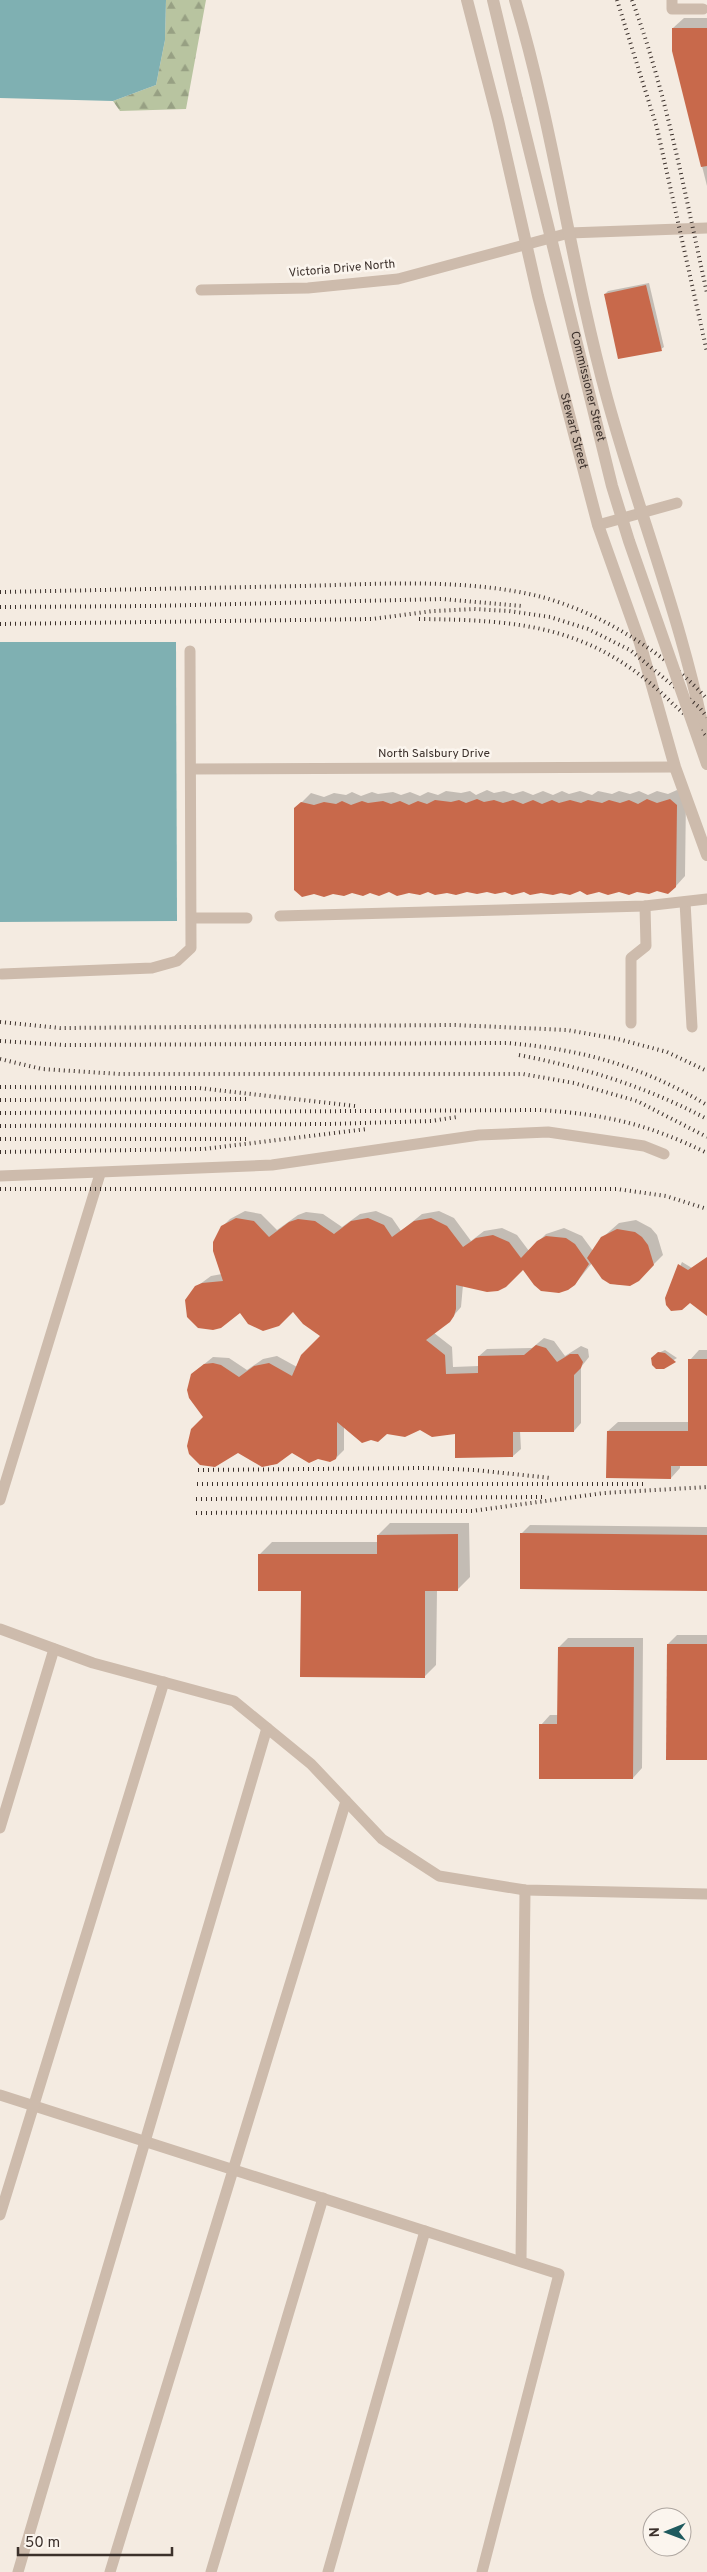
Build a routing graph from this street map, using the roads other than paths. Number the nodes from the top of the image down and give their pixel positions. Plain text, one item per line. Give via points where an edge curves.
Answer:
1 (467, 0) edge
2 (493, 0) edge
3 (515, 0) edge
4 (672, 0) edge
5 (704, 6) edge
6 (707, 228) edge
7 (569, 233) junction
8 (526, 245) junction
9 (201, 290) dead end
10 (677, 503) dead end
11 (641, 512) junction
12 (598, 525) junction
13 (190, 651) dead end
14 (707, 749) edge
15 (707, 764) edge
16 (675, 767) junction
17 (192, 769) junction
18 (707, 855) edge
19 (707, 899) edge
20 (685, 902) junction
21 (644, 906) junction
22 (280, 916) dead end
23 (192, 918) junction
24 (247, 918) dead end
25 (2, 974) dead end
26 (631, 1023) dead end
27 (692, 1027) dead end
28 (664, 1154) dead end
29 (100, 1174) junction
30 (0, 1176) edge
31 (0, 1500) edge
32 (0, 1629) edge
33 (54, 1649) junction
34 (164, 1682) junction
35 (267, 1728) junction
36 (346, 1801) junction
37 (0, 1828) edge
38 (526, 1890) junction
39 (707, 1894) edge
40 (0, 2096) edge
41 (34, 2106) junction
42 (146, 2142) junction
43 (234, 2170) junction
44 (323, 2198) junction
45 (0, 2215) edge
46 (425, 2231) junction
47 (521, 2262) junction
48 (18, 2572) edge
49 (110, 2572) edge
50 (210, 2572) edge
51 (328, 2572) edge
52 (482, 2572) edge

1 - 8 street, Stewart Street
2 - 15 street, Commissioner Street, bridge via 612,486
3 - 7 street
4 - 5 lane via 672,9
6 - 7 lane, Victoria Drive North
7 - 8 lane, Victoria Drive North
7 - 11 street via 606,396
8 - 9 lane, Victoria Drive North via 398,279 308,288
8 - 12 street, Stewart Street
10 - 11 lane
11 - 12 lane
11 - 14 street via 693,683
12 - 16 street, Stewart Street via 640,643
13 - 17 lane
16 - 17 lane, North Salsbury Drive
16 - 18 street, Stewart Street
17 - 23 lane
19 - 20 lane
20 - 21 lane
20 - 27 lane
21 - 22 lane
21 - 26 lane via 646,946 631,958
23 - 24 lane
23 - 25 lane via 191,948 178,961 152,968
28 - 29 lane via 644,1146 548,1132 479,1135 272,1165
29 - 30 lane
29 - 31 lane
32 - 33 lane
33 - 34 lane
33 - 37 lane
34 - 35 lane via 234,1701
34 - 41 lane
35 - 36 lane via 311,1764
35 - 42 lane
36 - 38 lane via 382,1840 439,1876
36 - 43 lane
38 - 39 lane
38 - 47 lane
40 - 41 lane
41 - 42 lane
41 - 45 lane
42 - 43 lane
42 - 48 lane
43 - 44 lane
43 - 49 lane
44 - 46 lane
44 - 50 lane
46 - 47 lane
46 - 51 lane
47 - 52 lane via 559,2274

